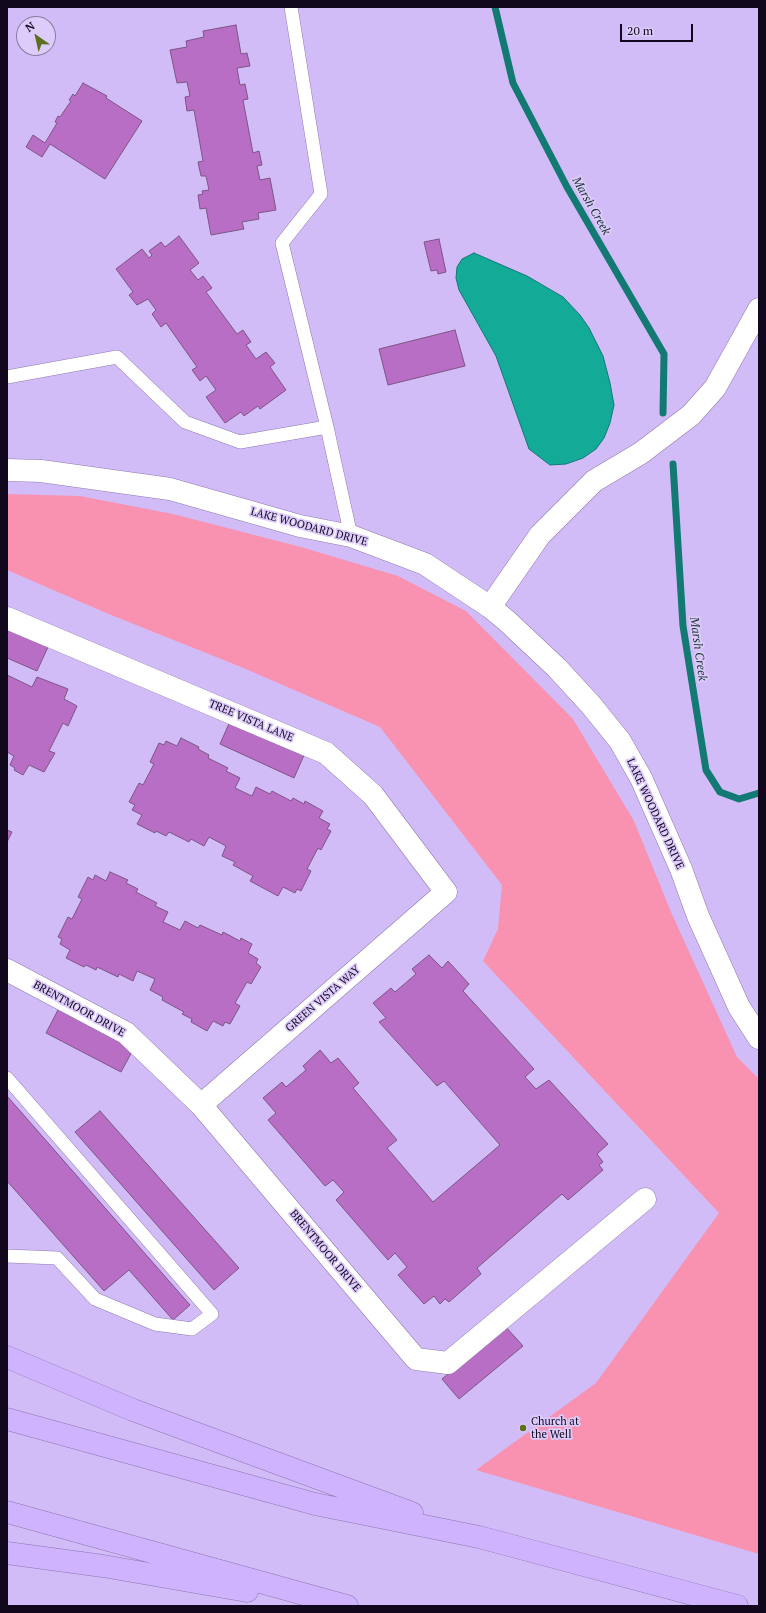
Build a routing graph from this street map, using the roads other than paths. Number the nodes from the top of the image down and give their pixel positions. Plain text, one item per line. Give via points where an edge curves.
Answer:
1 (291, 7) edge
2 (759, 309) edge
3 (7, 377) edge
4 (327, 427) junction
5 (7, 470) edge
6 (351, 536) junction
7 (490, 607) junction
8 (7, 618) edge
9 (446, 892) joint
10 (7, 970) edge
11 (759, 1038) edge
12 (7, 1078) edge
13 (201, 1105) junction
14 (645, 1199) dead end
15 (7, 1256) edge
16 (7, 1357) edge
17 (7, 1419) edge
18 (7, 1512) edge
19 (479, 1537) junction
20 (7, 1553) edge
21 (337, 1606) edge
22 (347, 1606) edge
23 (737, 1606) edge

1 - 4 lane via 321,194 282,243
2 - 7 street via 715,388 691,415 641,453 594,481 540,535
3 - 4 lane via 117,357 185,422 240,442
4 - 6 lane
5 - 6 street, LAKE WOODARD DRIVE via 41,471 170,489 300,526
6 - 7 street, LAKE WOODARD DRIVE via 425,564
7 - 11 street, LAKE WOODARD DRIVE via 557,668 620,741 641,778 739,1007
8 - 9 street, TREE VISTA LANE via 326,753 373,795
9 - 13 street, GREEN VISTA WAY
10 - 13 street, BRENTMOOR DRIVE via 126,1033
12 - 15 lane via 212,1314 192,1329 155,1324 94,1299 58,1258
13 - 14 street, BRENTMOOR DRIVE via 416,1359 448,1363
16 - 19 highway via 133,1410
17 - 19 highway via 316,1504
18 - 22 highway
19 - 23 highway
20 - 21 highway via 103,1566

